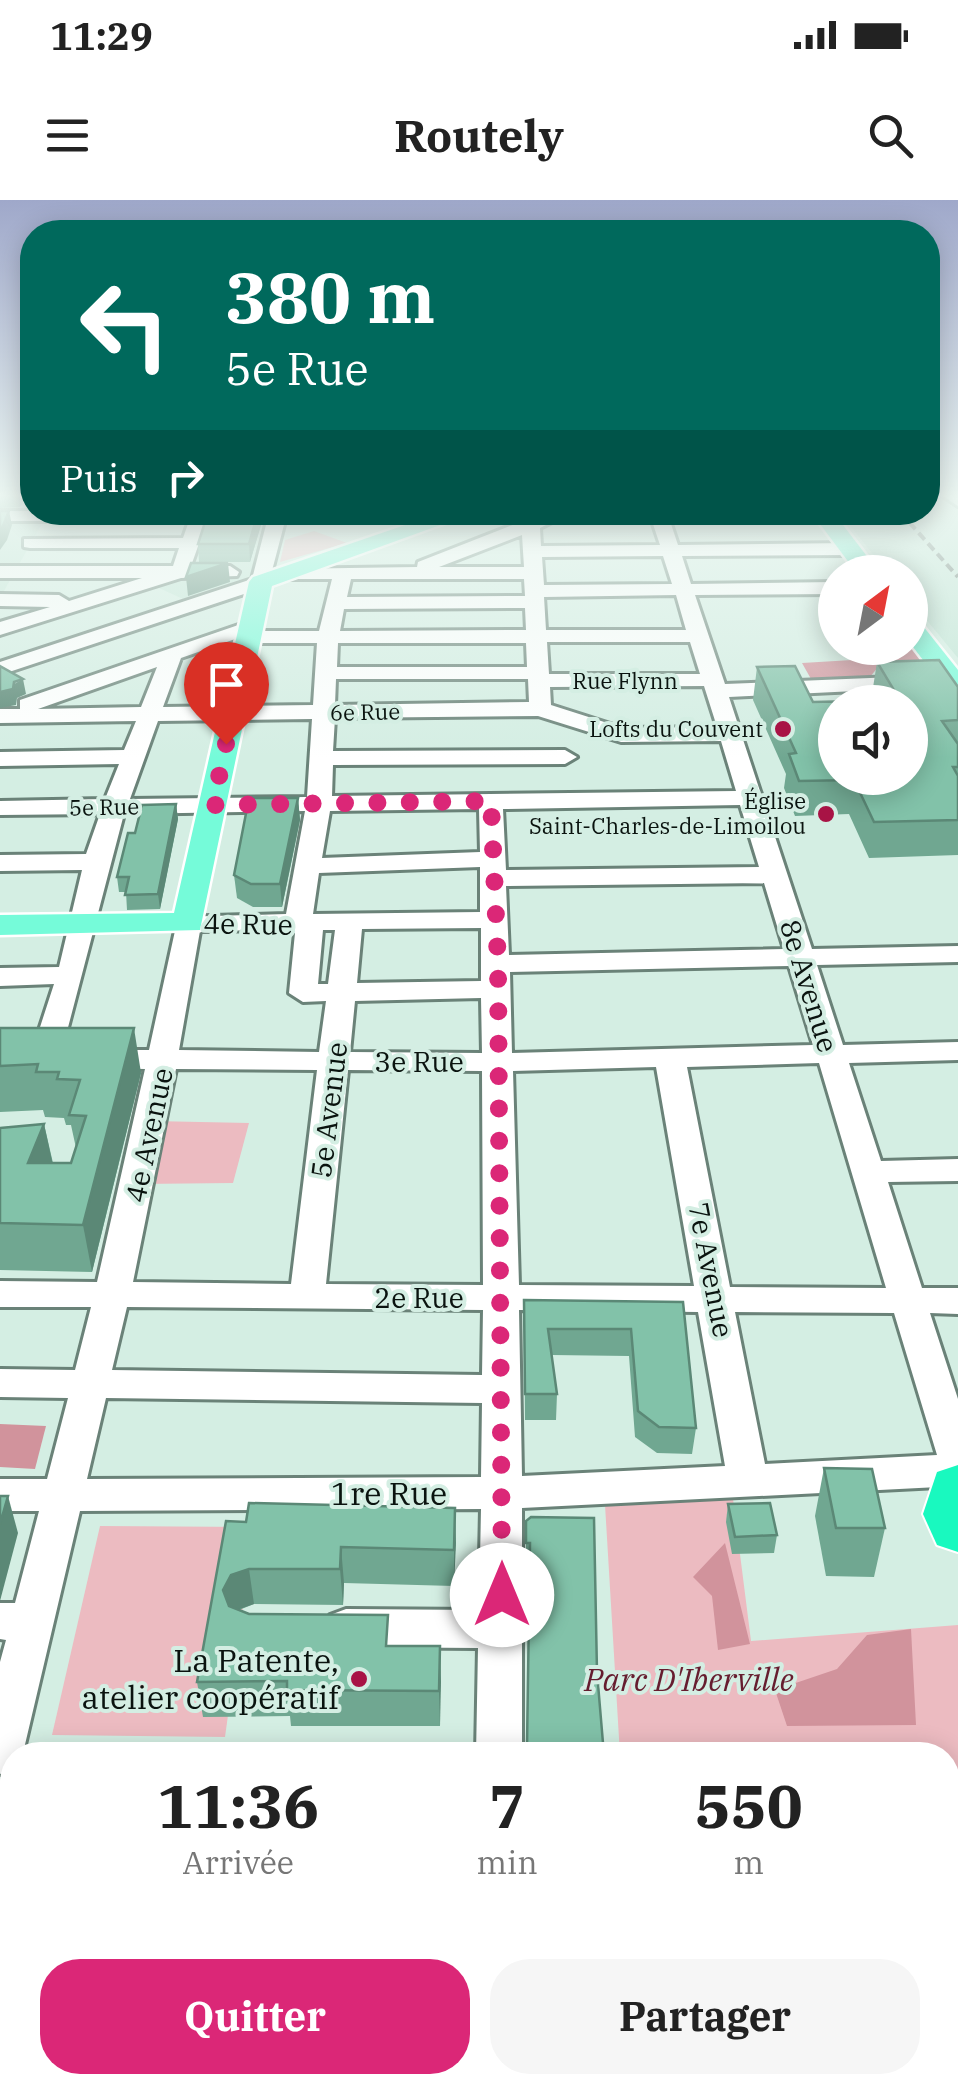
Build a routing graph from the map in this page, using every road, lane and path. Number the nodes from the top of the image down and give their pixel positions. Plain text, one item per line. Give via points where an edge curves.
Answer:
1 (151, 581) edge
2 (251, 581) edge
3 (262, 581) edge
4 (341, 581) edge
5 (469, 581) edge
6 (534, 581) edge
7 (681, 581) edge
8 (818, 588) edge
9 (534, 589) junction
10 (684, 590) junction
11 (0, 599) edge
12 (89, 601) junction
13 (336, 602) junction
14 (0, 629) edge
15 (248, 632) junction
16 (697, 636) junction
17 (328, 637) junction
18 (536, 637) junction
19 (928, 649) edge
20 (172, 655) junction
21 (0, 669) edge
22 (327, 674) junction
23 (538, 677) junction
24 (721, 683) junction
25 (955, 684) edge
26 (807, 686) junction
27 (928, 686) edge
28 (818, 688) edge
29 (540, 709) junction
30 (816, 710) edge
31 (233, 713) junction
32 (325, 713) junction
33 (150, 714) junction
34 (0, 715) edge
35 (726, 734) junction
36 (137, 757) junction
37 (565, 757) dead end
38 (322, 758) junction
39 (0, 759) edge
40 (749, 798) junction
41 (491, 801) junction
42 (319, 804) junction
43 (213, 805) junction
44 (112, 807) junction
45 (0, 808) edge
46 (97, 862) junction
47 (0, 863) edge
48 (308, 866) junction
49 (493, 869) junction
50 (774, 874) junction
51 (495, 920) junction
52 (348, 923) junction
53 (83, 924) junction
54 (188, 924) junction
55 (0, 925) edge
56 (303, 925) junction
57 (958, 954) edge
58 (803, 958) junction
59 (71, 976) junction
60 (0, 977) edge
61 (498, 977) junction
62 (342, 992) junction
63 (958, 1052) edge
64 (831, 1056) junction
65 (670, 1059) junction
66 (165, 1060) junction
67 (336, 1062) junction
68 (499, 1062) junction
69 (958, 1170) edge
70 (866, 1172) junction
71 (0, 1294) edge
72 (114, 1296) junction
73 (307, 1297) junction
74 (500, 1298) junction
75 (717, 1299) junction
76 (908, 1301) junction
77 (958, 1302) edge
78 (0, 1383) edge
79 (92, 1383) junction
80 (501, 1388) junction
81 (958, 1460) edge
82 (958, 1470) edge
83 (748, 1482) junction
84 (958, 1488) edge
85 (502, 1493) junction
86 (0, 1495) edge
87 (62, 1496) junction
88 (958, 1528) edge
89 (16, 1622) edge
90 (311, 1628) edge
91 (501, 1629) junction
92 (1, 1742) edge
93 (499, 1742) edge

1 - 12 street
2 - 21 street
3 - 15 main road, 4e Avenue
4 - 13 street
5 - 9 street
6 - 9 street
7 - 10 street, 8e Avenue
8 - 10 street
9 - 10 street
9 - 13 street
9 - 18 street
10 - 16 street, 8e Avenue
11 - 12 street
12 - 14 street
13 - 17 street
15 - 17 street
15 - 20 street
15 - 31 main road, 4e Avenue
16 - 18 street
16 - 24 street, 8e Avenue
17 - 18 street
17 - 22 street
18 - 23 street
19 - 25 main road
20 - 33 street
20 - 34 street
22 - 23 street, Rue Flynn
22 - 32 street
23 - 24 street, Rue Flynn
23 - 29 street
24 - 26 street, Rue Flynn
24 - 35 street, 8e Avenue
25 - 27 street, Rue Flynn
26 - 28 street, Rue Flynn
26 - 30 street
29 - 32 street, 6e Rue
29 - 35 street, 6e Rue via 621,735
31 - 32 street, 6e Rue
31 - 33 street, 6e Rue
31 - 43 main road, 4e Avenue
32 - 38 street
33 - 34 street, 6e Rue
33 - 36 street
35 - 40 street, 8e Avenue
36 - 39 street
36 - 44 street
37 - 38 street
38 - 42 street
40 - 41 street, 5e Rue
40 - 50 street, 8e Avenue
41 - 42 street, 5e Rue
41 - 49 street
42 - 43 street, 5e Rue
42 - 48 street
43 - 44 street, 5e Rue
43 - 54 main road, 4e Avenue
44 - 45 street, 5e Rue
44 - 46 street
46 - 47 street
46 - 53 street
48 - 49 street
48 - 56 street
49 - 50 street
49 - 51 street
50 - 58 street, 8e Avenue
51 - 52 street, 4e Rue
51 - 61 street
52 - 56 street, 4e Rue
52 - 62 street, 5e Avenue
53 - 54 main road, 4e Rue
53 - 55 main road, 4e Rue
53 - 59 street
54 - 56 street, 4e Rue
54 - 66 street, 4e Avenue
56 - 62 street via 302,992
57 - 58 street
58 - 61 street
58 - 64 street, 8e Avenue
59 - 60 street
59 - 66 street, 3e Rue via 30,1058
61 - 62 street
61 - 68 street
62 - 67 street, 5e Avenue
63 - 64 street, 3e Rue
64 - 65 street, 3e Rue
64 - 70 street, 8e Avenue
65 - 68 street, 3e Rue
65 - 75 street, 7e Avenue
66 - 67 street, 3e Rue
66 - 72 street, 4e Avenue
67 - 68 street, 3e Rue
67 - 73 street, 5e Avenue
68 - 74 street
69 - 70 street
70 - 76 street, 8e Avenue
71 - 72 street, 2e Rue
72 - 73 street, 2e Rue
72 - 79 street, 4e Avenue
73 - 74 street, 2e Rue
74 - 75 street, 2e Rue
74 - 80 street
75 - 76 street, 2e Rue
75 - 83 street, 7e Avenue
76 - 77 street, 2e Rue
76 - 81 street, 8e Avenue
78 - 79 street
79 - 80 street
79 - 87 street, 4e Avenue
80 - 85 street
82 - 83 street, 1re Rue
83 - 85 street, 1re Rue
84 - 88 highway
85 - 87 street, 1re Rue
85 - 91 street
86 - 87 street, 1re Rue
87 - 89 street, 4e Avenue
89 - 92 street, 4e Avenue
90 - 91 street
91 - 93 street

